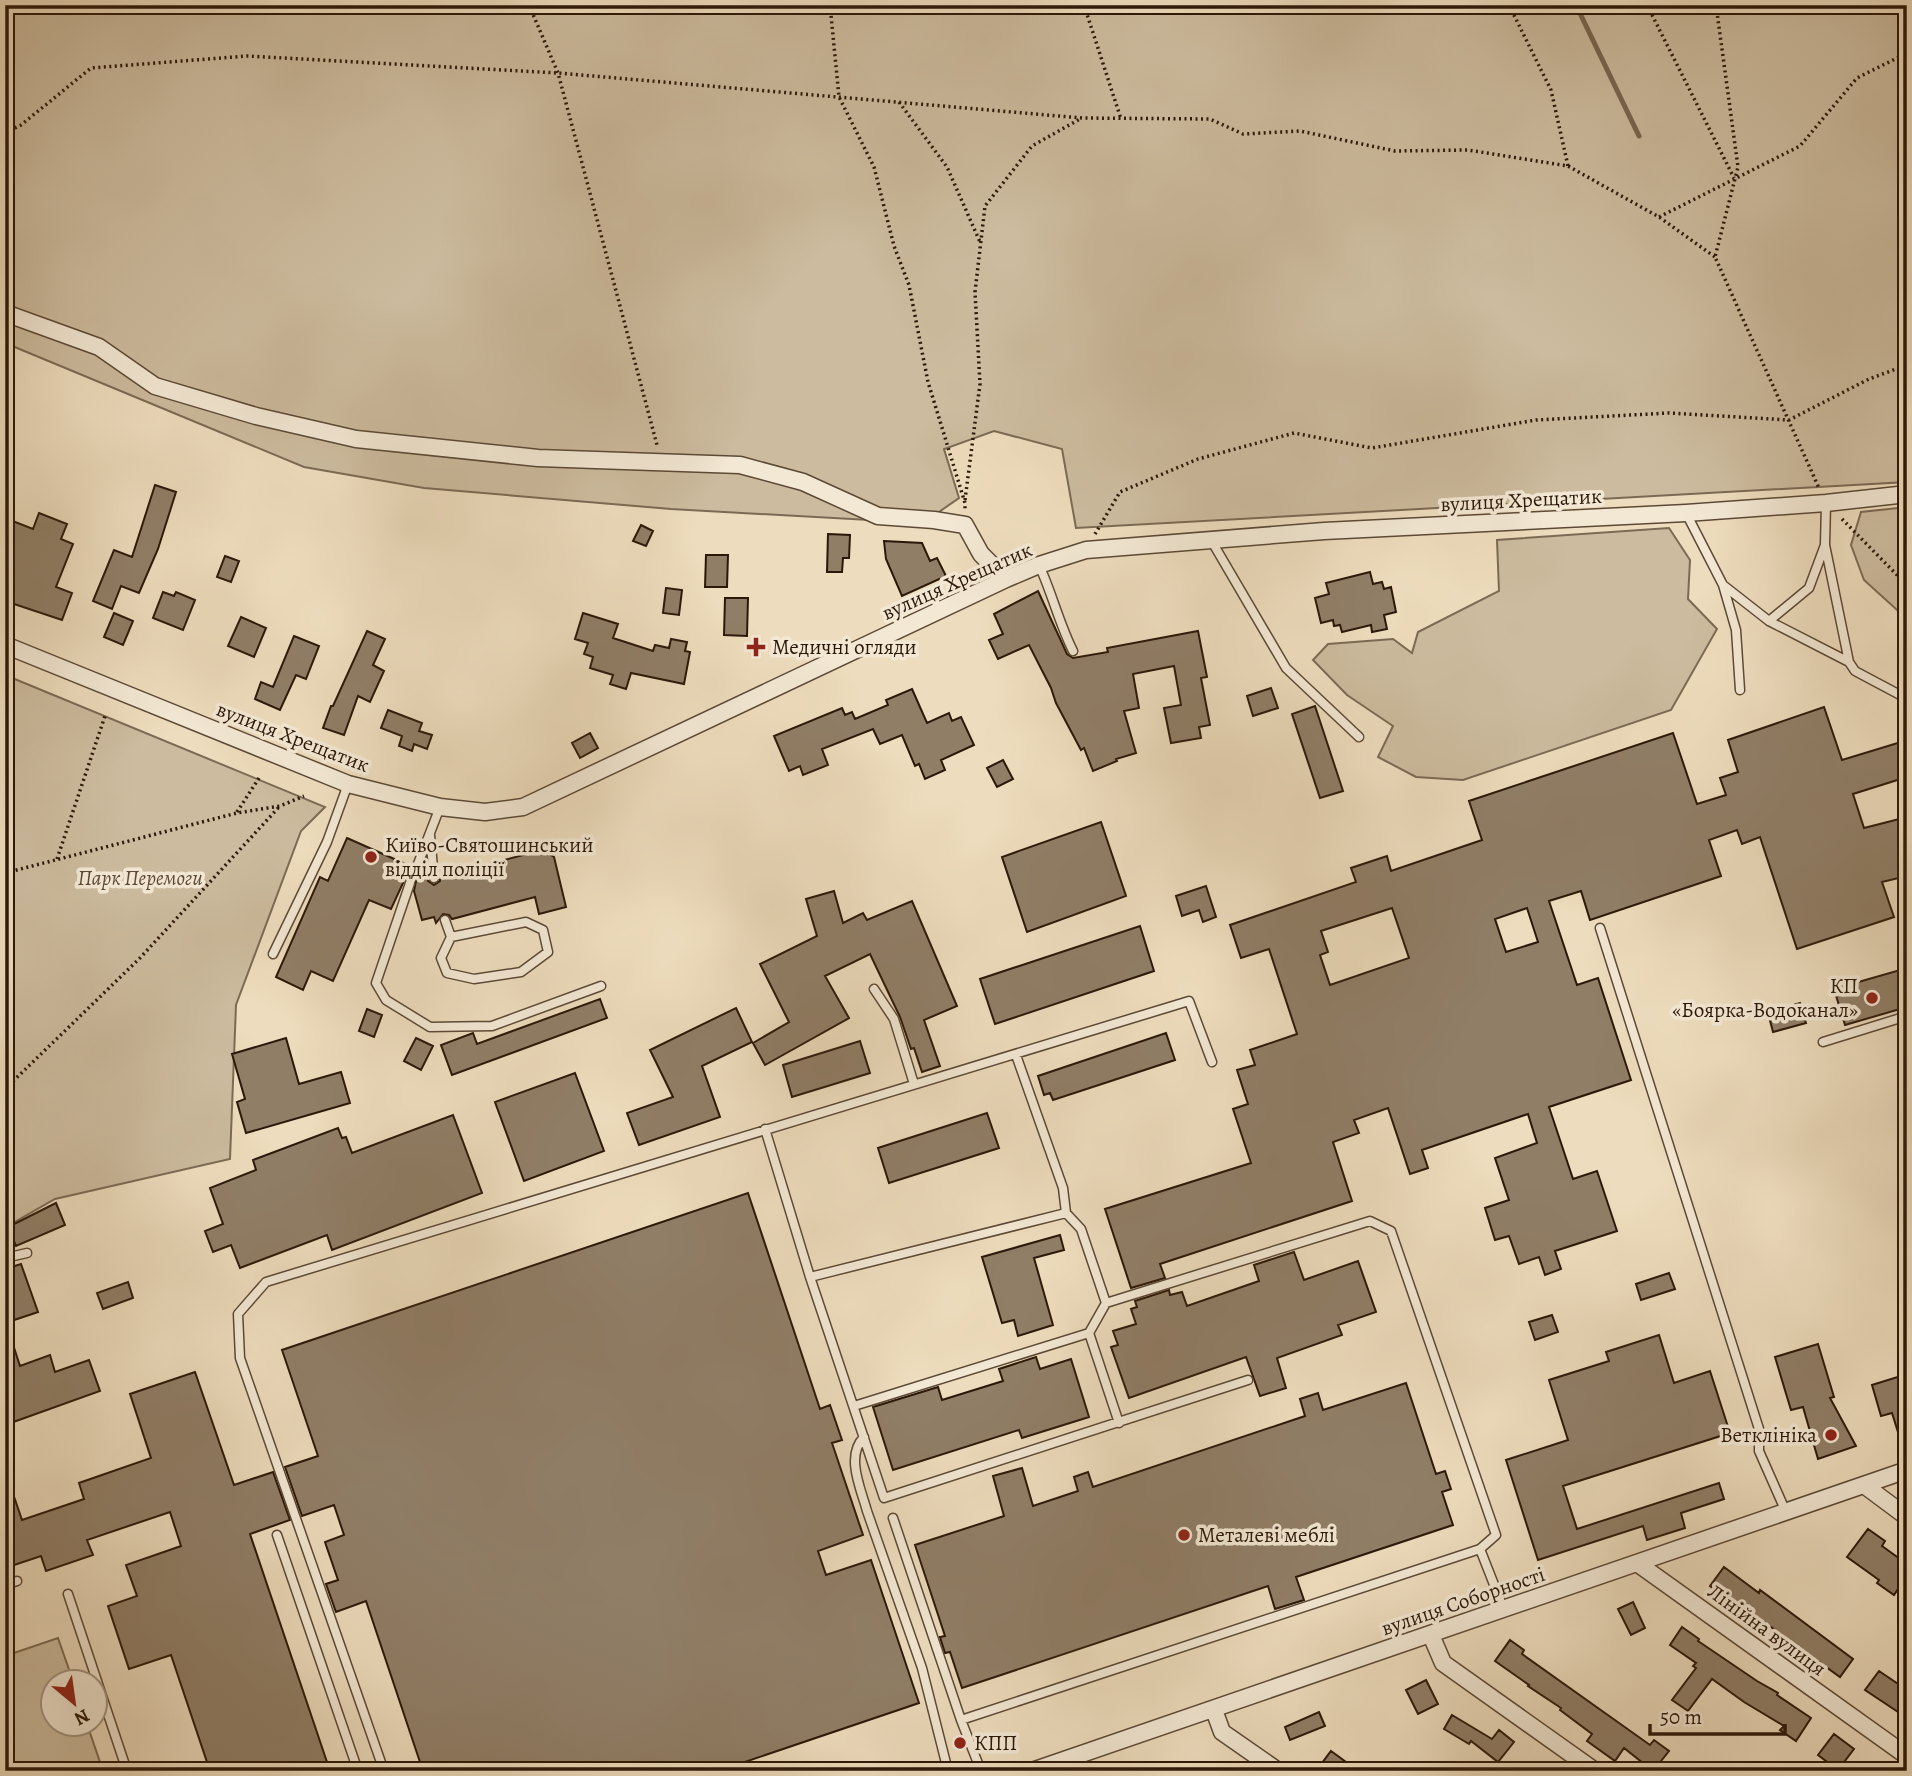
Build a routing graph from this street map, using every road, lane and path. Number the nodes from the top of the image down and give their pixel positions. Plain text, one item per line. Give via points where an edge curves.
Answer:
1 (529, 5) edge
2 (831, 5) edge
3 (1084, 5) edge
4 (1509, 5) edge
5 (1647, 5) edge
6 (1716, 5) edge
7 (1907, 53) edge
8 (558, 73) junction
9 (838, 97) junction
10 (899, 102) junction
11 (1082, 118) junction
12 (1122, 118) junction
13 (5, 133) edge
14 (1568, 166) junction
15 (1735, 180) junction
16 (1659, 217) junction
17 (981, 244) junction
18 (1716, 257) junction
19 (5, 313) edge
20 (1907, 365) edge
21 (1789, 420) junction
22 (662, 464) junction
23 (1907, 494) edge
24 (965, 503) junction
25 (1826, 503) junction
26 (1686, 513) junction
27 (965, 526) junction
28 (1211, 540) junction
29 (1825, 545) junction
30 (1086, 550) junction
31 (1039, 565) junction
32 (1006, 579) junction
33 (1907, 582) edge
34 (1723, 585) junction
35 (1769, 621) junction
36 (5, 645) edge
37 (1073, 651) dead end
38 (1849, 662) junction
39 (1740, 690) dead end
40 (1907, 711) edge
41 (105, 716) dead end
42 (1359, 737) dead end
43 (259, 778) dead end
44 (348, 784) junction
45 (304, 796) dead end
46 (279, 806) junction
47 (440, 807) junction
48 (237, 813) junction
49 (430, 832) junction
50 (57, 859) junction
51 (416, 869) dead end
52 (5, 873) edge
53 (434, 878) dead end
54 (410, 883) dead end
55 (445, 920) dead end
56 (1600, 928) dead end
57 (452, 937) junction
58 (273, 954) dead end
59 (601, 986) dead end
60 (874, 989) dead end
61 (1907, 1016) edge
62 (1823, 1042) dead end
63 (1016, 1055) junction
64 (1212, 1062) dead end
65 (914, 1084) junction
66 (5, 1089) edge
67 (765, 1129) junction
68 (1066, 1213) junction
69 (27, 1253) dead end
70 (5, 1258) edge
71 (810, 1277) junction
72 (1106, 1303) junction
73 (1089, 1333) junction
74 (1248, 1380) dead end
75 (853, 1406) junction
76 (1119, 1423) junction
77 (864, 1437) junction
78 (1907, 1471) edge
79 (1864, 1485) junction
80 (1786, 1512) junction
81 (1907, 1517) edge
82 (892, 1518) dead end
83 (277, 1535) dead end
84 (1480, 1549) junction
85 (1637, 1563) junction
86 (18, 1581) dead end
87 (5, 1585) edge
88 (68, 1594) dead end
89 (1504, 1609) junction
90 (1431, 1635) junction
91 (1214, 1710) junction
92 (961, 1720) junction
93 (1907, 1756) edge
94 (127, 1771) edge
95 (358, 1771) edge
96 (384, 1771) edge
97 (948, 1771) edge
98 (981, 1771) edge
99 (1032, 1771) edge
100 (1278, 1771) edge
101 (1595, 1771) edge

1 - 8 path
2 - 9 path
3 - 12 path
4 - 14 path via 1551,90
5 - 15 path
6 - 15 path via 1738,167
7 - 15 path via 1857,78 1800,146
8 - 9 path
8 - 13 path via 247,56 91,68
8 - 22 path
9 - 10 path
9 - 24 path via 874,167 909,285 931,395
10 - 11 path
10 - 17 path via 947,167
11 - 12 path
11 - 17 path via 1032,146 985,206
12 - 14 path via 1210,119 1243,134 1300,131 1395,151 1468,150
14 - 16 path
15 - 16 path
15 - 18 path
16 - 18 path
17 - 24 path via 975,292 980,384
18 - 21 path
19 - 22 street via 99,347 155,386 356,439 538,458
20 - 21 path
21 - 25 path
21 - 30 path via 1669,413 1536,420 1372,448 1294,433 1198,459 1120,492
22 - 27 street via 740,465 803,482 878,516
23 - 25 street, вулиця Хрещатик
24 - 27 path
25 - 26 street, вулиця Хрещатик
25 - 29 lane
25 - 33 path
26 - 28 street, вулиця Хрещатик
26 - 34 lane
27 - 32 street via 982,554
28 - 30 street, вулиця Хрещатик
28 - 42 lane via 1286,668
29 - 35 lane via 1809,587
29 - 38 lane
30 - 31 street, вулиця Хрещатик
31 - 32 street, вулиця Хрещатик
31 - 37 lane
32 - 47 street, вулиця Хрещатик via 523,807 485,813
34 - 35 lane
34 - 39 lane via 1736,630
35 - 38 lane
36 - 44 street, вулиця Хрещатик
38 - 40 lane via 1855,671 1902,696
41 - 50 path
43 - 48 path
44 - 47 street, вулиця Хрещатик
44 - 58 lane via 327,842
45 - 46 path
46 - 48 path
46 - 66 path via 140,958
47 - 49 lane
48 - 50 path
49 - 51 lane
49 - 53 lane
50 - 52 path
54 - 59 lane via 376,984 386,1000 430,1027 492,1026
55 - 57 lane
56 - 80 lane via 1759,1429 1759,1451
57 - 57 lane via 526,922 543,930 548,952 521,972 474,979 447,973 441,958
60 - 65 lane via 894,1019
61 - 62 lane
63 - 64 lane via 1189,1001
63 - 65 lane
63 - 68 lane via 1063,1188
65 - 67 lane
67 - 71 lane
67 - 96 lane via 266,1282 238,1314 240,1358
68 - 71 lane
68 - 72 lane via 1081,1229
69 - 70 lane
71 - 75 lane
72 - 73 lane
72 - 84 lane via 1370,1221 1391,1231 1496,1535
73 - 75 lane
73 - 76 lane
74 - 76 lane
75 - 77 lane
76 - 77 lane via 884,1498
77 - 97 lane via 855,1452 866,1511 922,1668
78 - 79 street, вулиця Соборності
79 - 80 street, вулиця Соборності
79 - 81 street
80 - 85 street, вулиця Соборності
82 - 92 lane
83 - 95 lane
84 - 89 lane
84 - 92 lane
85 - 89 street, вулиця Соборності
85 - 93 street, Лінійна вулиця
86 - 87 lane
88 - 94 lane
89 - 90 street, вулиця Соборності
90 - 91 street, вулиця Соборності
90 - 101 street via 1443,1663
91 - 99 street, вулиця Соборності
91 - 100 street via 1222,1732
92 - 98 lane

